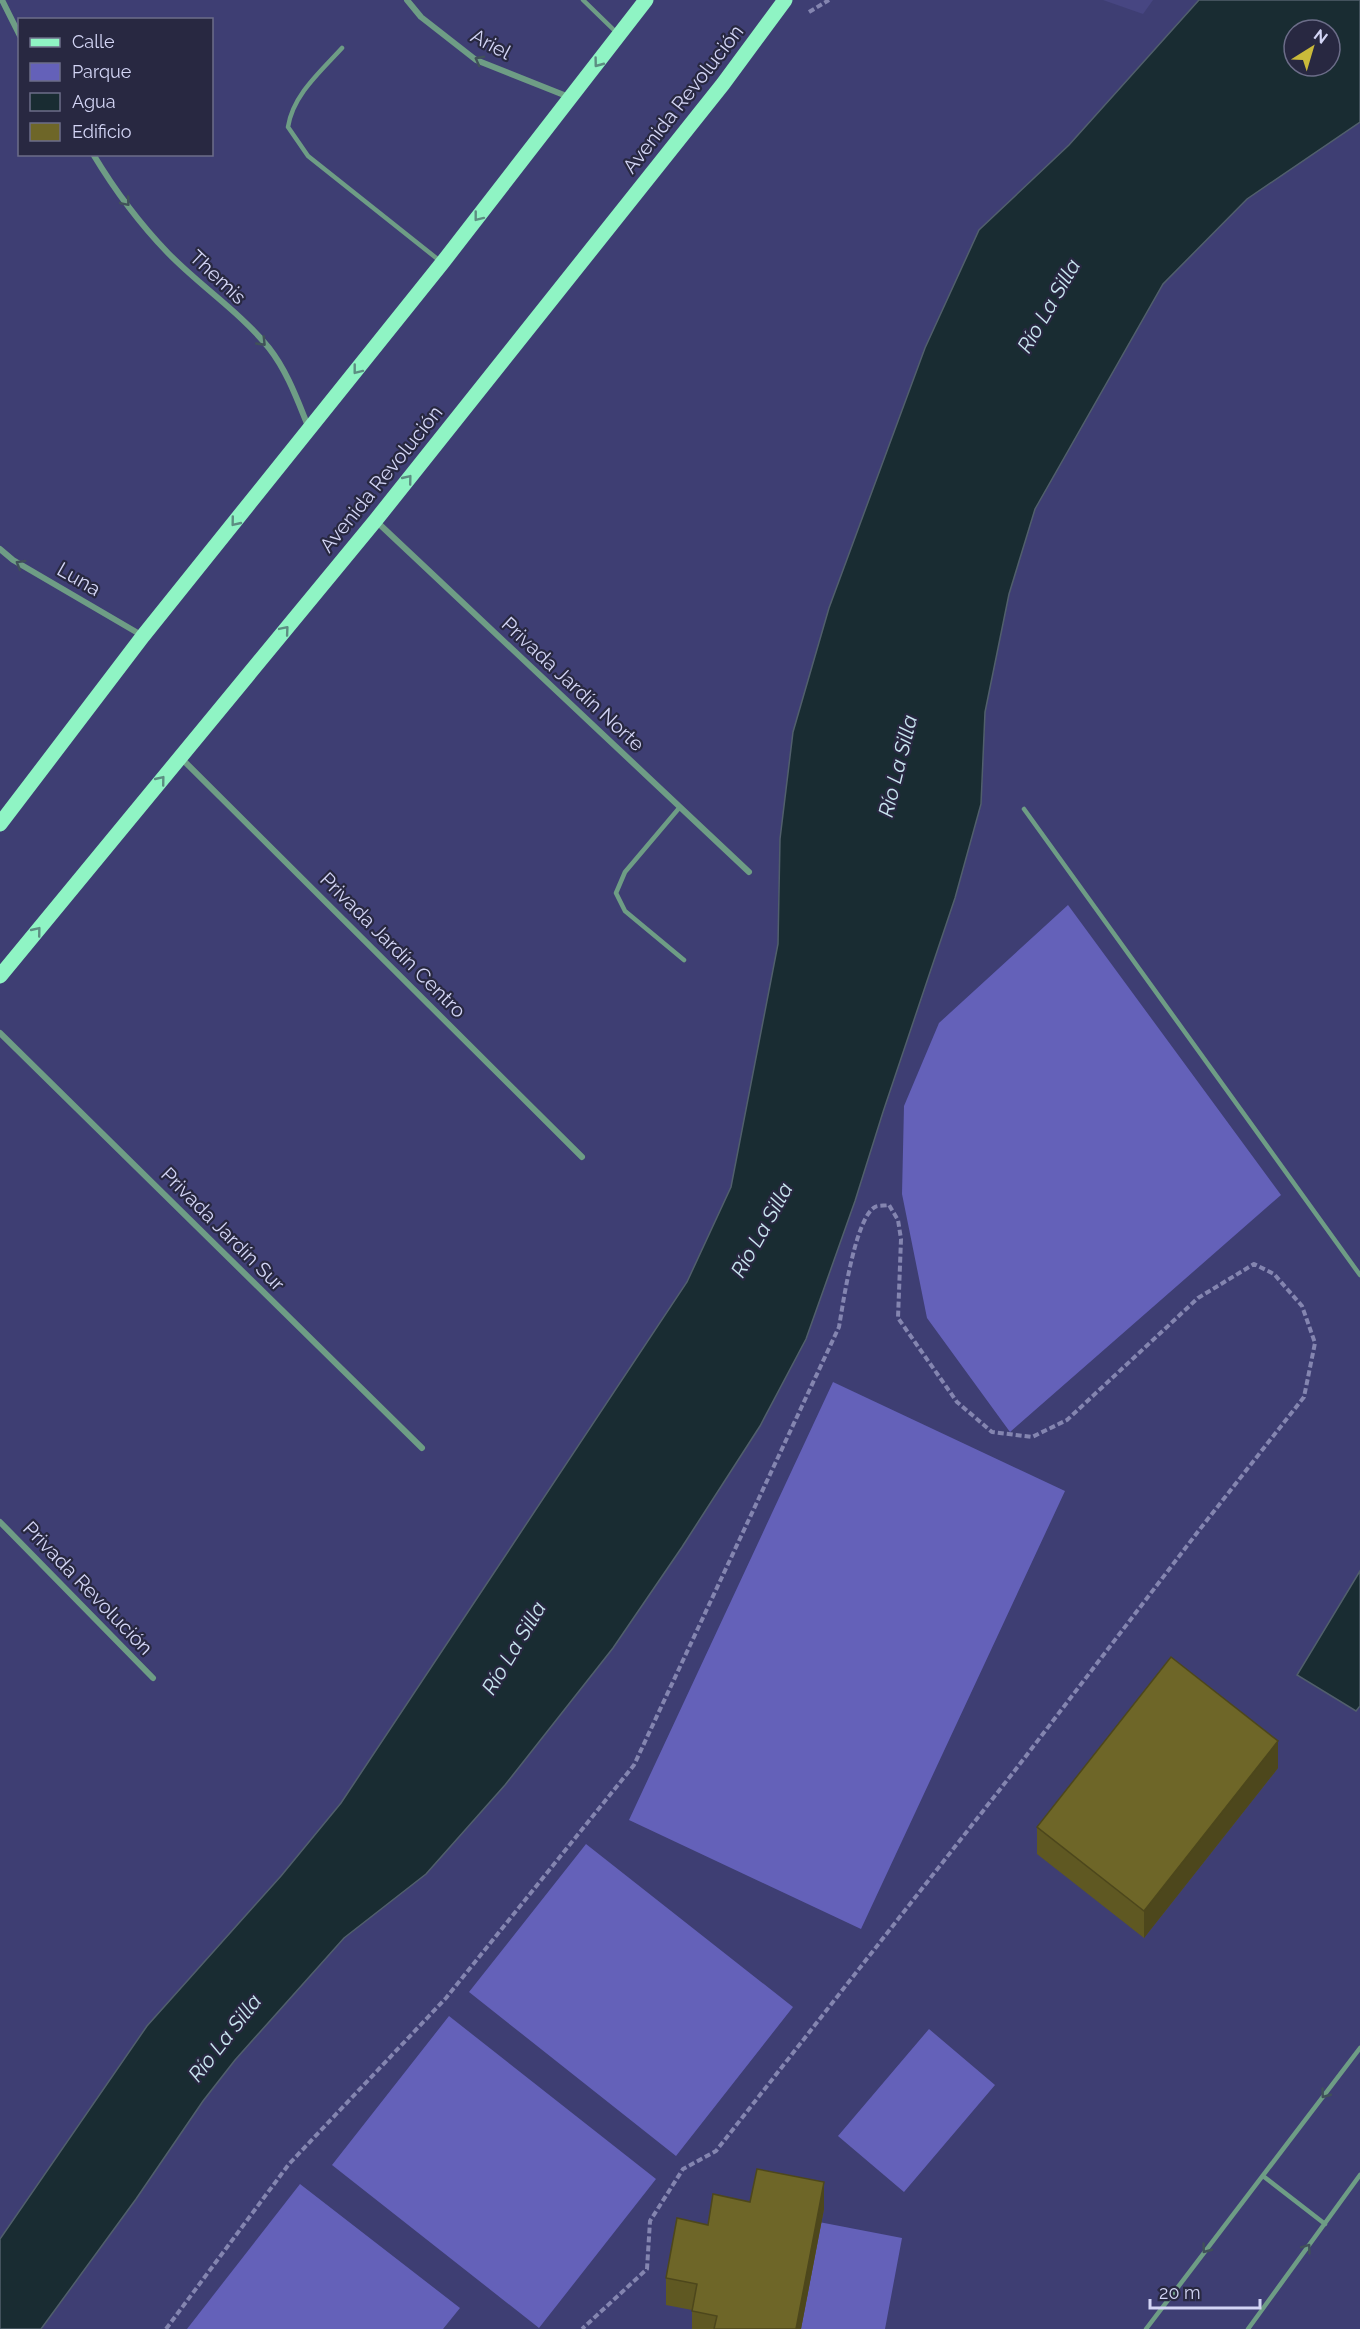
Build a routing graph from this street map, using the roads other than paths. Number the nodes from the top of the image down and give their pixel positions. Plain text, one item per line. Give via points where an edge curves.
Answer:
1 (2, 0) edge
2 (407, 0) edge
3 (583, 0) edge
4 (646, 0) edge
5 (785, 0) edge
6 (18, 32) edge
7 (619, 35) junction
8 (342, 48) dead end
9 (572, 98) junction
10 (94, 156) edge
11 (443, 262) junction
12 (309, 430) junction
13 (375, 521) junction
14 (0, 549) edge
15 (143, 636) junction
16 (180, 757) junction
17 (680, 807) junction
18 (1024, 809) dead end
19 (0, 824) edge
20 (749, 872) dead end
21 (684, 960) dead end
22 (0, 976) edge
23 (0, 1032) edge
24 (582, 1158) dead end
25 (1360, 1275) edge
26 (423, 1448) dead end
27 (0, 1522) edge
28 (153, 1678) dead end
29 (1360, 2048) edge
30 (1360, 2175) edge
31 (1263, 2176) junction
32 (1325, 2224) junction
33 (1146, 2329) edge
34 (1248, 2329) edge

1 - 6 street
9 -> 2 street, Ariel via 476,60 421,17
3 - 7 lane
4 - 7 main road
13 -> 5 main road, Avenida Revolución via 723,84
7 -> 9 main road
8 - 11 lane via 308,85 290,112 288,128 308,156
9 -> 11 main road
10 -> 12 street, Themis via 112,186 168,253 269,348 292,386
11 -> 12 main road
12 -> 15 main road
16 -> 13 main road, Avenida Revolución
13 - 17 street, Privada Jardín Norte
15 -> 14 street, Luna
15 - 19 main road
22 -> 16 main road, Avenida Revolución
16 - 24 street, Privada Jardín Centro
17 - 20 street, Privada Jardín Norte
17 - 21 lane via 625,872 616,893 624,911
18 - 25 lane
23 - 26 street, Privada Jardín Sur
27 - 28 street, Privada Revolución
29 -> 31 lane
30 - 32 lane
31 - 32 lane
31 -> 33 lane
34 -> 32 lane

